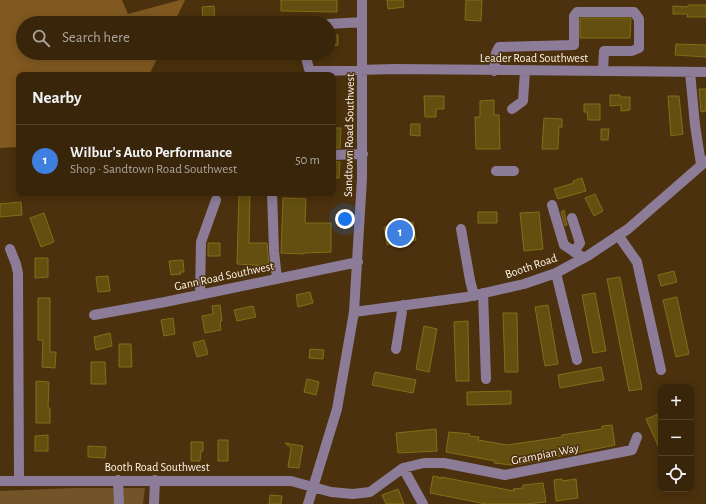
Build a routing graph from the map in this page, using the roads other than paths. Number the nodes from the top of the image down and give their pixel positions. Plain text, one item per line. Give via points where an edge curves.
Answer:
1 (362, 0) edge
2 (362, 22) junction
3 (336, 24) edge
4 (306, 60) edge
5 (362, 70) junction
6 (494, 71) junction
7 (525, 71) junction
8 (603, 72) junction
9 (690, 72) junction
10 (706, 72) edge
11 (512, 109) dead end
12 (363, 154) junction
13 (336, 155) edge
14 (704, 163) edge
15 (496, 171) dead end
16 (514, 171) dead end
17 (272, 196) edge
18 (216, 200) dead end
19 (552, 205) dead end
20 (572, 218) dead end
21 (461, 229) dead end
22 (618, 235) junction
23 (10, 249) dead end
24 (574, 252) junction
25 (584, 258) junction
26 (358, 262) junction
27 (556, 274) junction
28 (276, 279) junction
29 (200, 294) junction
30 (479, 294) junction
31 (403, 305) junction
32 (354, 312) junction
33 (94, 315) dead end
34 (396, 350) dead end
35 (577, 360) dead end
36 (661, 370) dead end
37 (486, 379) dead end
38 (636, 437) dead end
39 (403, 468) junction
40 (19, 480) junction
41 (118, 480) junction
42 (155, 480) junction
43 (0, 481) edge
44 (314, 487) junction
45 (119, 504) edge
46 (154, 504) edge
47 (308, 504) edge
48 (423, 504) edge

1 - 2 street, Sandtown Road Southwest
2 - 3 street
2 - 5 street, Sandtown Road Southwest
4 - 5 street, Leader Road Southwest via 309,69 313,71
5 - 6 street, Leader Road Southwest
5 - 12 street, Sandtown Road Southwest
6 - 7 street, Leader Road Southwest
6 - 8 street via 499,47 574,45 574,16 577,12 634,12 639,19 639,48 632,51 604,51
7 - 8 street, Leader Road Southwest
7 - 11 street via 523,101
8 - 9 street, Leader Road Southwest
9 - 10 street, Leader Road Southwest
9 - 14 street via 694,125
12 - 13 street
12 - 26 street, Sandtown Road Southwest
14 - 22 street, Booth Road
15 - 16 street
17 - 28 street
18 - 29 street via 201,242
19 - 24 street via 564,245
20 - 24 street via 580,243
21 - 30 street via 470,280
22 - 25 street, Booth Road
22 - 36 street via 637,262
23 - 40 street via 18,273
24 - 25 street
25 - 27 street, Booth Road
26 - 28 street, Gann Road Southwest
26 - 32 street, Sandtown Road Southwest
27 - 30 street, Booth Road
27 - 35 street
28 - 29 street, Gann Road Southwest
29 - 33 street, Gann Road Southwest
30 - 31 street, Booth Road
30 - 37 street
31 - 32 street, Booth Road
31 - 34 street
32 - 44 street, Sandtown Road Southwest via 337,409
38 - 39 street, Grampian Way via 632,450 505,475 444,463 424,463
39 - 44 street, Grampian Way via 370,492 353,494
39 - 48 street
40 - 41 street, Booth Road Southwest
40 - 43 street, Booth Road Southwest
41 - 42 street, Booth Road Southwest
41 - 45 street
42 - 44 street, Booth Road Southwest via 291,481
42 - 46 street
44 - 47 street, Sandtown Road Southwest

